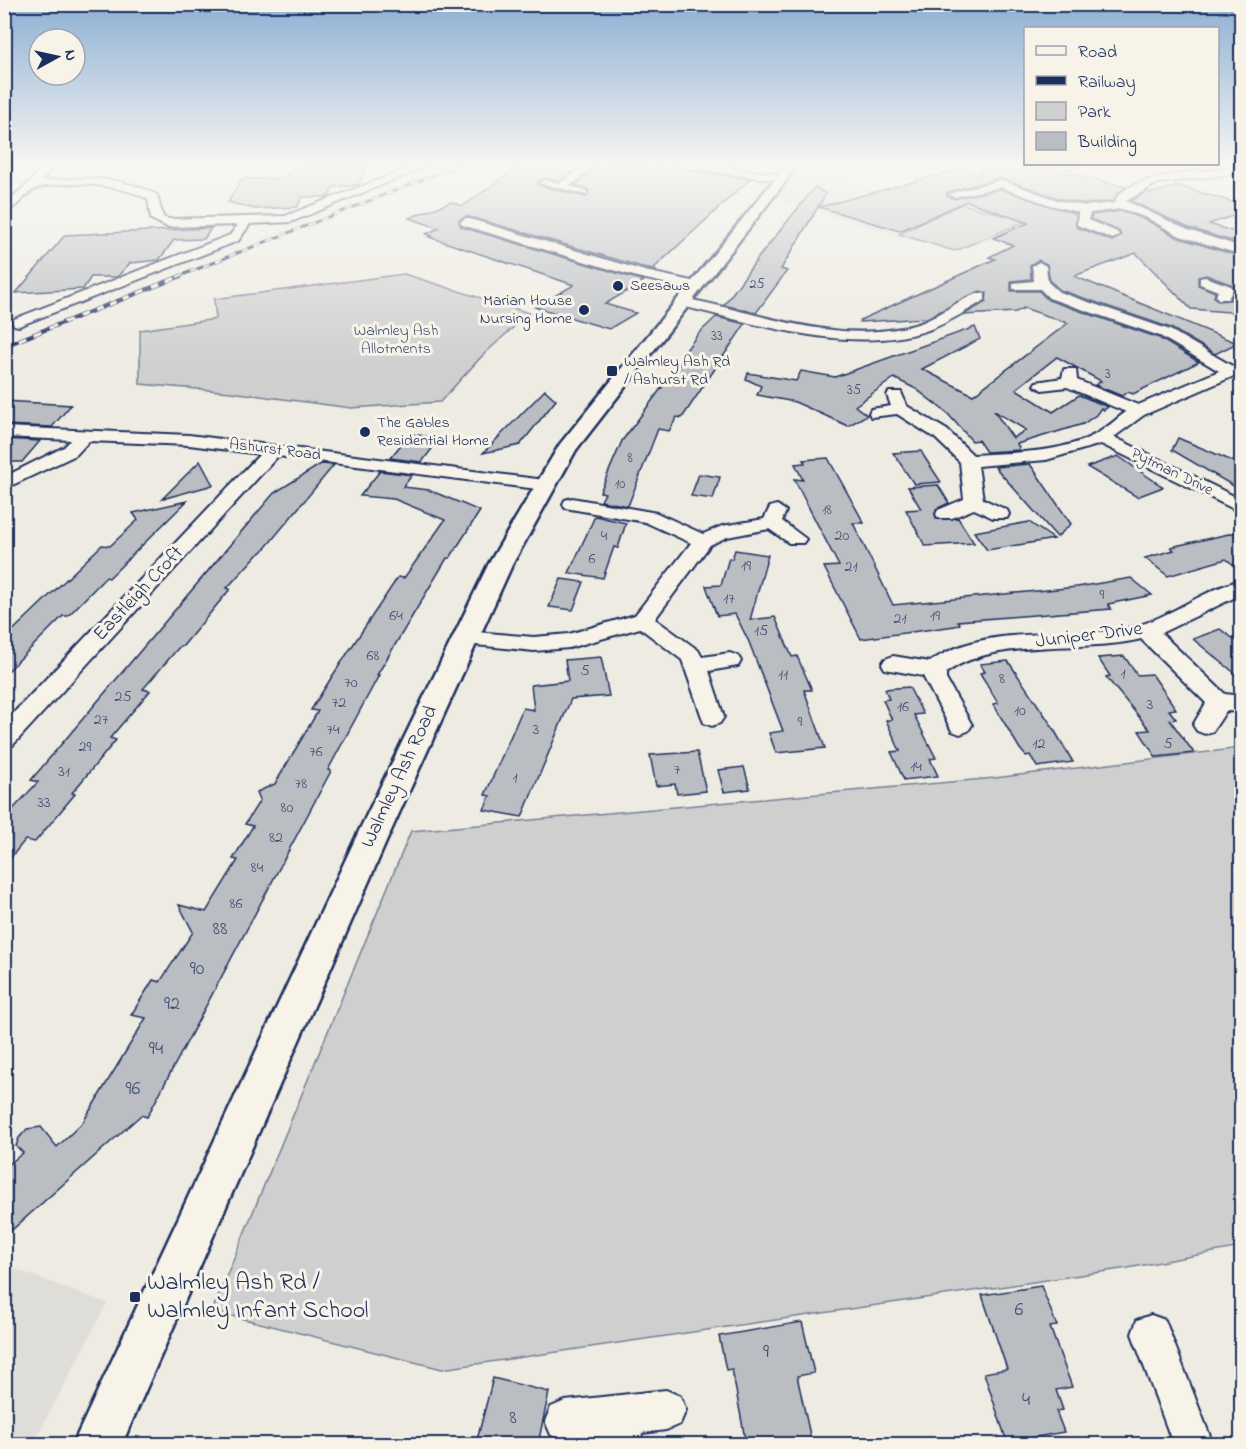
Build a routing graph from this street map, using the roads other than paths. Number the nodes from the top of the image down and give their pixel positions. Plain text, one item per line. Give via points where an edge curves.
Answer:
1 (239, 232) edge
2 (499, 232) edge
3 (739, 232) edge
4 (1105, 232) edge
5 (1123, 232) edge
6 (1181, 232) edge
7 (1113, 235) junction
8 (1093, 242) dead end
9 (1242, 251) edge
10 (1039, 266) dead end
11 (1204, 280) dead end
12 (1018, 285) dead end
13 (1042, 285) junction
14 (696, 286) junction
15 (1242, 289) edge
16 (980, 297) dead end
17 (683, 302) junction
18 (19, 322) dead end
19 (886, 335) junction
20 (896, 349) dead end
21 (1236, 372) edge
22 (1042, 385) dead end
23 (1138, 411) junction
24 (877, 413) dead end
25 (4, 432) edge
26 (86, 434) junction
27 (1102, 438) junction
28 (274, 450) junction
29 (969, 461) junction
30 (4, 484) edge
31 (566, 499) junction
32 (974, 502) junction
33 (1241, 507) edge
34 (945, 514) dead end
35 (1000, 514) dead end
36 (796, 539) dead end
37 (703, 541) junction
38 (1242, 585) edge
39 (643, 620) junction
40 (1146, 631) junction
41 (464, 638) junction
42 (730, 662) dead end
43 (893, 664) dead end
44 (696, 665) junction
45 (934, 670) junction
46 (1230, 703) edge
47 (712, 717) dead end
48 (960, 725) dead end
49 (1205, 725) dead end
50 (4, 739) edge
51 (1151, 1334) dead end
52 (666, 1410) dead end
53 (565, 1421) dead end
54 (622, 1430) edge
55 (97, 1444) edge
56 (1193, 1444) edge

1 - 18 street via 234,238 42,309
2 - 14 street
3 - 14 street, Walmley Ash Road
4 - 7 street
5 - 7 street
6 - 9 street
7 - 8 street
10 - 13 street
11 - 15 street via 1224,292
12 - 13 street
13 - 21 street via 1070,303 1131,319 1165,333
14 - 17 street, Walmley Ash Road
16 - 19 street via 933,324
17 - 19 street via 721,308 793,329
17 - 31 street, Walmley Ash Road via 592,415
19 - 20 street
21 - 23 street
22 - 23 street via 1069,377
23 - 27 street
24 - 29 street via 897,402 941,434
25 - 26 street, Ashurst Road
26 - 28 street, Ashurst Road
26 - 30 street via 70,451
27 - 29 street via 1046,455
27 - 33 street, Pytman Drive
28 - 31 street, Ashurst Road
28 - 50 street, Eastleigh Croft
29 - 32 street
31 - 37 street, Ashurst Road via 651,517
31 - 41 street, Walmley Ash Road via 500,565
32 - 34 street
32 - 35 street
36 - 37 street via 774,517
37 - 39 street
38 - 40 street, Juniper Drive
39 - 41 street via 569,641 534,644
39 - 44 street via 690,655
40 - 45 street, Juniper Drive via 962,652 943,660
40 - 46 street
41 - 55 street, Walmley Ash Road
42 - 44 street
43 - 45 street
44 - 47 street
45 - 48 street
46 - 49 street
51 - 56 street
52 - 54 street
53 - 54 street

